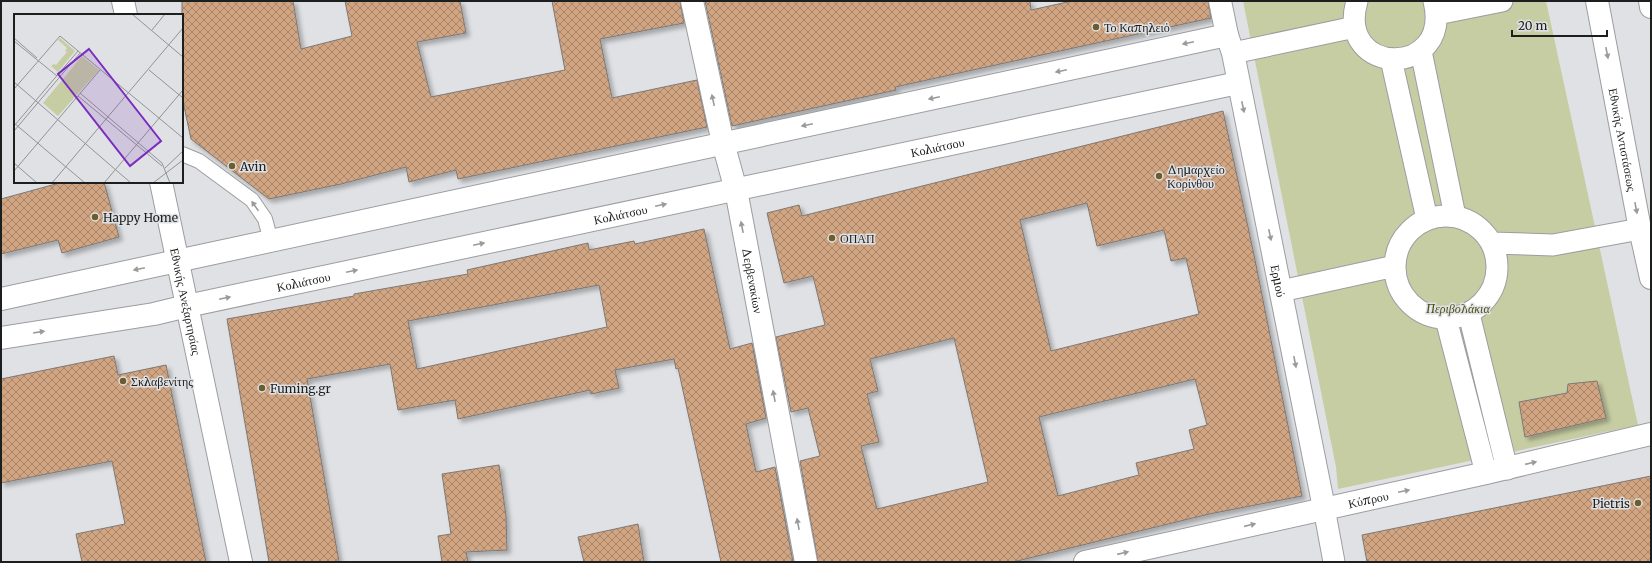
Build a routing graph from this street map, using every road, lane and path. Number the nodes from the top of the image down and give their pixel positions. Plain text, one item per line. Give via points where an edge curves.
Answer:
1 (123, 1) edge
2 (692, 1) edge
3 (1220, 1) edge
4 (1357, 1) edge
5 (1502, 1) edge
6 (1597, 1) edge
7 (1650, 1) edge
8 (1651, 7) edge
9 (1436, 8) edge
10 (126, 14) edge
11 (1354, 27) junction
12 (1230, 44) junction
13 (1420, 51) junction
14 (1391, 59) junction
15 (1238, 83) junction
16 (723, 143) junction
17 (183, 154) edge
18 (161, 183) edge
19 (736, 190) junction
20 (1455, 216) junction
21 (1428, 219) junction
22 (1640, 229) junction
23 (271, 241) junction
24 (1492, 243) junction
25 (177, 261) junction
26 (1395, 266) junction
27 (1651, 278) edge
28 (1281, 291) junction
29 (1, 299) edge
30 (187, 306) junction
31 (1469, 314) junction
32 (1446, 319) junction
33 (1, 338) edge
34 (1651, 434) edge
35 (1497, 471) junction
36 (1324, 508) junction
37 (241, 562) edge
38 (806, 562) edge
39 (1085, 562) edge
40 (1334, 562) edge

1 - 10 street
16 -> 2 street, Δερβενακίων
3 - 12 street, Ερμού
4 - 11 street via 1353,13
5 - 9 street
6 -> 22 street, Εθνικής Αντιστάσεως
7 - 8 street
9 - 13 street via 1436,28 1430,41
11 - 12 street
11 - 14 street via 1359,39 1368,49 1378,56
12 - 15 street, Ερμού
12 -> 16 street
13 - 14 street via 1406,58
13 - 20 street
14 - 21 street
15 - 19 street, Κολιάτσου
15 -> 28 street, Ερμού
16 - 19 street, Δερβενακίων
16 - 23 street
23 -> 17 lane via 265,219 252,200 199,161
18 - 25 street, Εθνικής Ανεξαρτησίας
30 -> 19 street, Κολιάτσου
38 -> 19 street, Δερβενακίων
20 - 21 street
20 - 24 street via 1470,221 1483,230
21 - 26 street via 1414,227 1404,238 1397,251
22 - 24 street via 1553,245
22 - 27 street, Εθνικής Αντιστάσεως
23 - 25 street
24 - 31 street via 1497,259 1498,276 1482,305
25 -> 29 street
25 - 30 street, Εθνικής Ανεξαρτησίας
26 - 28 street
26 - 32 street via 1397,283 1404,297 1416,309 1430,317
28 -> 36 street, Ερμού
33 -> 30 street, Κολιάτσου via 154,314
30 - 37 street, Εθνικής Ανεξαρτησίας
31 - 32 street
31 - 35 street
32 - 35 street
35 -> 34 street, Κύπρου
36 -> 35 street, Κύπρου
39 -> 36 street, Κύπρου
36 - 40 street, Ερμού

